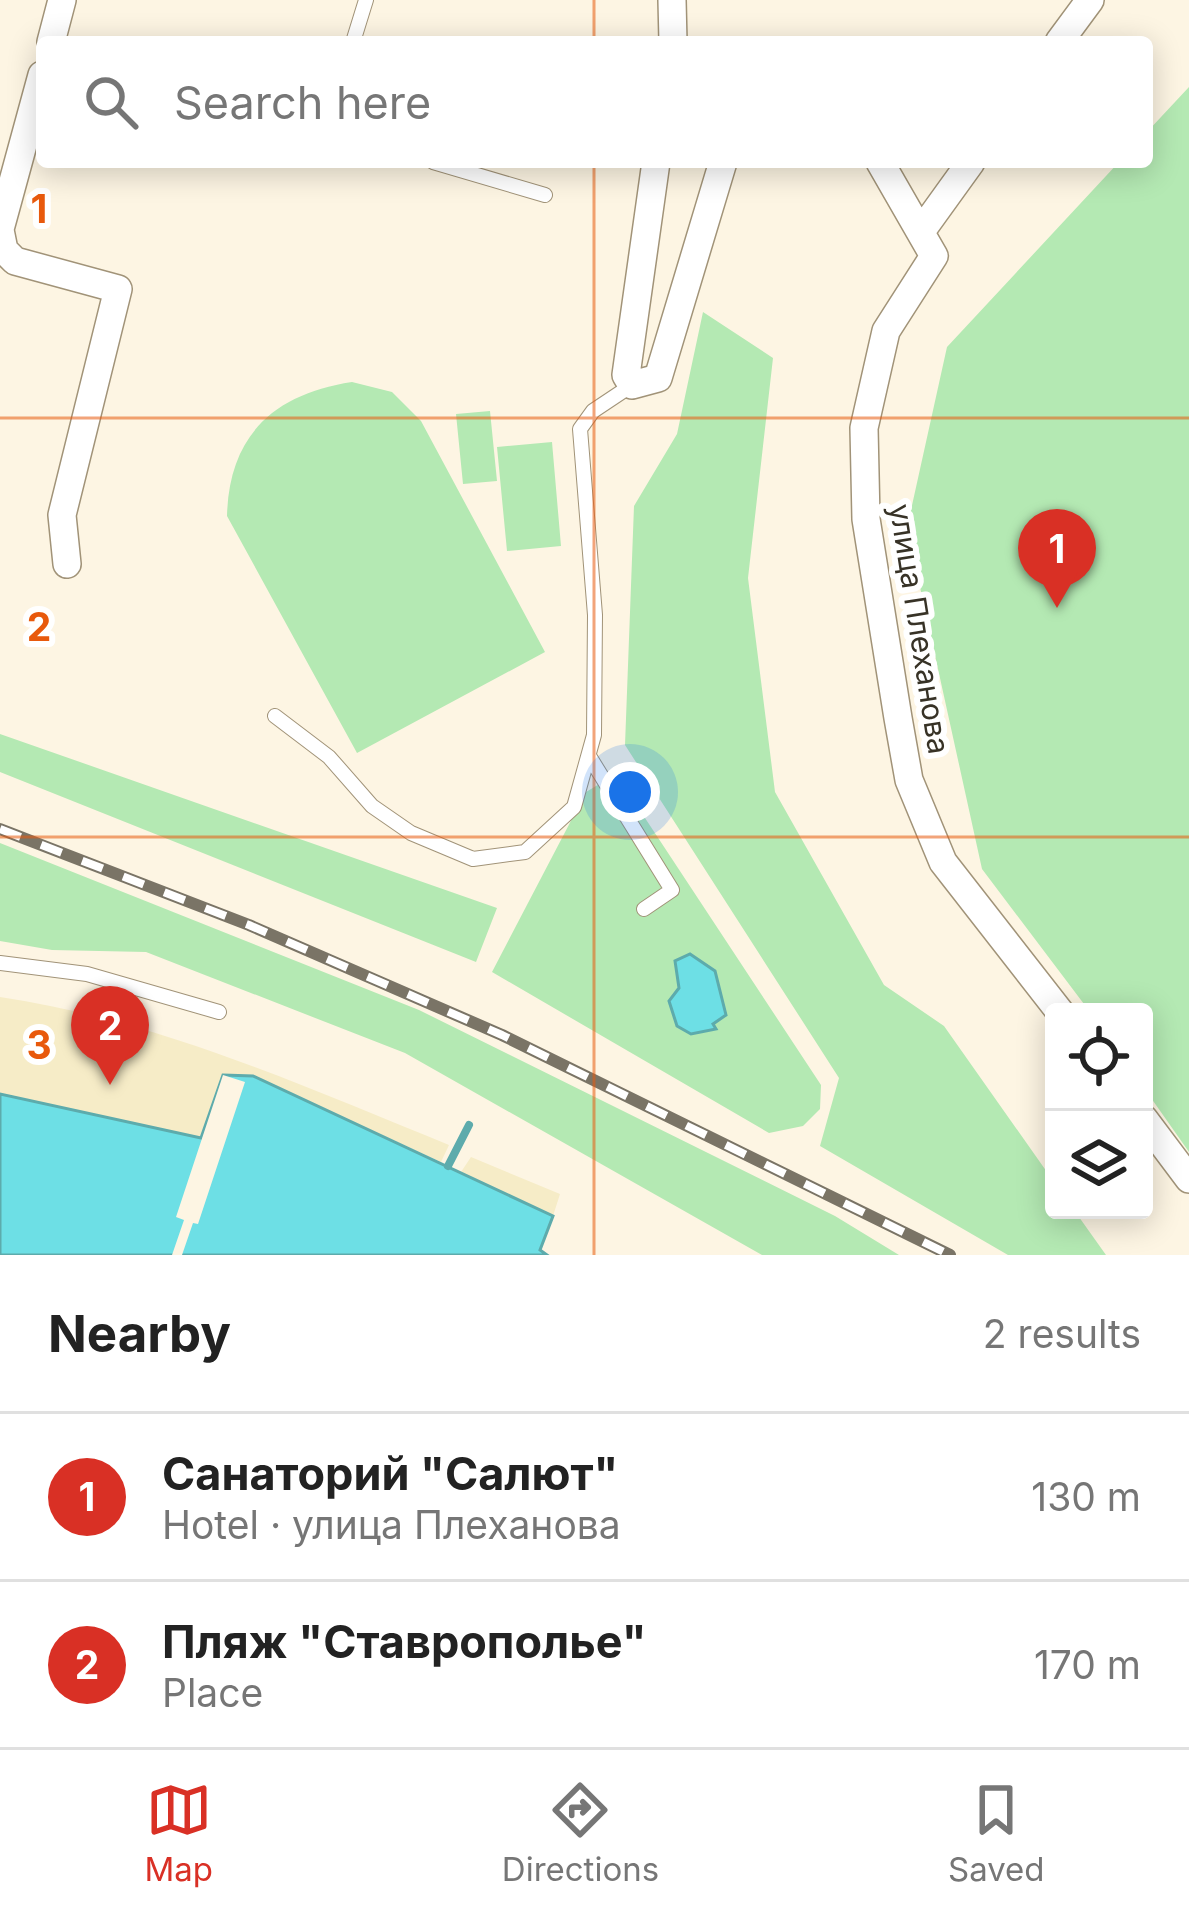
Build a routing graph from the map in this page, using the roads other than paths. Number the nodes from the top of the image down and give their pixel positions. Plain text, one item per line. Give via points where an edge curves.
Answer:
1 (62, 0) edge
2 (366, 0) edge
3 (672, 0) edge
4 (1090, 0) edge
5 (53, 36) edge
6 (355, 36) edge
7 (673, 36) edge
8 (1063, 36) edge
9 (36, 97) edge
10 (453, 168) edge
11 (655, 168) edge
12 (721, 168) edge
13 (884, 168) edge
14 (967, 168) edge
15 (545, 195) dead end
16 (0, 230) edge
17 (922, 230) junction
18 (632, 385) junction
19 (67, 564) dead end
20 (275, 716) dead end
21 (589, 756) junction
22 (644, 909) dead end
23 (0, 963) edge
24 (1053, 1003) edge
25 (219, 1012) dead end
26 (1153, 1131) edge
27 (1189, 1179) edge

1 - 5 street
2 - 6 lane
3 - 7 street
4 - 8 street
9 - 16 street
10 - 15 lane
11 - 18 street via 626,375
12 - 18 street via 658,378
13 - 17 street
14 - 17 street
16 - 19 street via 15,261 118,290 62,515
17 - 24 street, улица Плеханова via 933,263 886,331 864,428 866,519 898,718 909,780 943,862
18 - 21 lane via 580,429 595,614
20 - 21 lane via 372,806 473,859 525,852 574,807
21 - 22 lane via 671,890
23 - 25 lane via 87,974
26 - 27 street

